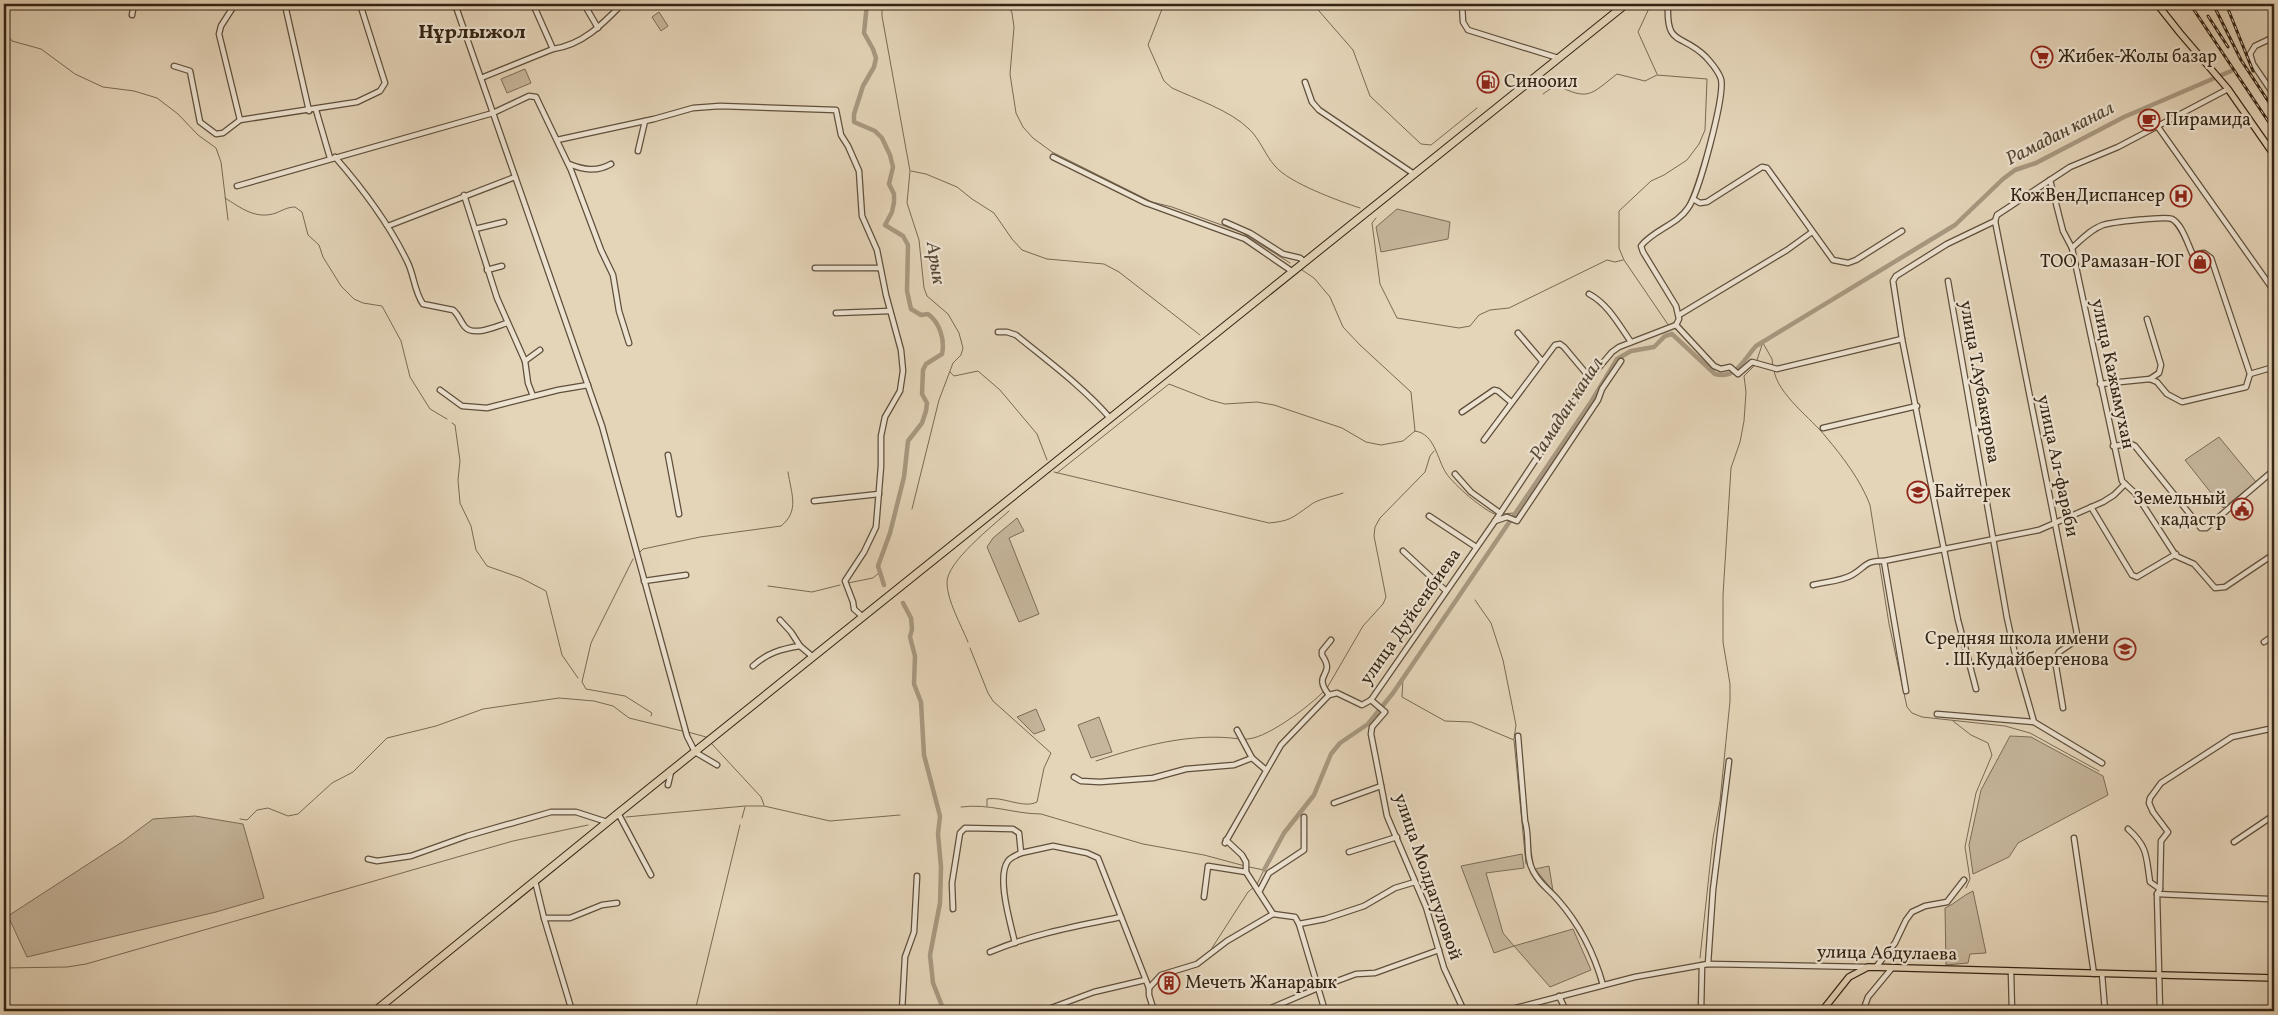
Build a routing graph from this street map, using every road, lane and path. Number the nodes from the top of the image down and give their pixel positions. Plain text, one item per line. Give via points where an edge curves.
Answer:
1 (134, 4) edge
2 (235, 4) edge
3 (360, 4) edge
4 (455, 4) edge
5 (533, 4) edge
6 (584, 4) edge
7 (622, 4) edge
8 (1462, 4) edge
9 (1626, 4) edge
10 (1668, 4) edge
11 (2157, 4) edge
12 (285, 6) dead end
13 (132, 15) dead end
14 (598, 28) junction
15 (2274, 37) edge
16 (553, 50) junction
17 (1560, 58) junction
18 (174, 66) dead end
19 (480, 78) junction
20 (1305, 82) dead end
21 (2228, 89) junction
22 (2274, 95) edge
23 (316, 110) junction
24 (309, 111) junction
25 (493, 113) junction
26 (240, 120) junction
27 (645, 121) junction
28 (2158, 127) junction
29 (557, 140) junction
30 (638, 151) dead end
31 (2274, 155) edge
32 (332, 157) junction
33 (1053, 157) dead end
34 (569, 164) junction
35 (611, 164) dead end
36 (1414, 174) junction
37 (515, 177) junction
38 (2050, 180) junction
39 (237, 186) dead end
40 (464, 195) junction
41 (1693, 199) junction
42 (1995, 221) junction
43 (504, 222) dead end
44 (1225, 222) dead end
45 (388, 226) junction
46 (474, 229) junction
47 (1902, 231) dead end
48 (1812, 232) junction
49 (2072, 248) junction
50 (1305, 262) junction
51 (502, 266) dead end
52 (815, 268) dead end
53 (880, 268) junction
54 (487, 270) junction
55 (1293, 272) junction
56 (1948, 281) dead end
57 (2274, 291) edge
58 (1589, 294) dead end
59 (890, 311) junction
60 (836, 314) dead end
61 (1679, 315) junction
62 (2147, 319) dead end
63 (507, 323) junction
64 (1676, 326) junction
65 (998, 332) dead end
66 (1518, 333) dead end
67 (1902, 339) junction
68 (1631, 342) junction
69 (629, 343) dead end
70 (540, 350) dead end
71 (525, 361) junction
72 (1542, 361) junction
73 (1621, 361) dead end
74 (2274, 367) edge
75 (2250, 374) junction
76 (1590, 378) junction
77 (2150, 379) junction
78 (2100, 384) junction
79 (588, 385) junction
80 (440, 390) dead end
81 (533, 396) junction
82 (1511, 402) junction
83 (1917, 406) junction
84 (1462, 412) dead end
85 (1110, 418) junction
86 (1823, 428) dead end
87 (1484, 440) dead end
88 (2113, 446) junction
89 (668, 455) dead end
90 (2274, 470) edge
91 (1455, 474) dead end
92 (2124, 484) junction
93 (879, 494) junction
94 (814, 501) dead end
95 (2091, 507) junction
96 (1500, 513) junction
97 (679, 514) dead end
98 (1429, 516) dead end
99 (1495, 520) junction
100 (2054, 522) junction
101 (1993, 540) junction
102 (1476, 547) junction
103 (1943, 549) junction
104 (1403, 551) dead end
105 (2176, 554) junction
106 (2274, 554) edge
107 (1884, 561) junction
108 (686, 575) dead end
109 (644, 581) junction
110 (1813, 585) dead end
111 (1446, 590) junction
112 (863, 617) junction
113 (780, 620) dead end
114 (2274, 635) edge
115 (1331, 640) dead end
116 (2264, 642) dead end
117 (800, 646) junction
118 (814, 657) junction
119 (753, 666) dead end
120 (1976, 689) dead end
121 (1906, 691) dead end
122 (1329, 695) junction
123 (1371, 700) junction
124 (2063, 708) dead end
125 (1937, 714) dead end
126 (2034, 722) junction
127 (2274, 728) edge
128 (1237, 730) dead end
129 (1518, 736) dead end
130 (695, 752) junction
131 (1252, 758) junction
132 (1729, 761) dead end
133 (2102, 763) dead end
134 (717, 765) dead end
135 (1266, 770) junction
136 (671, 772) junction
137 (1074, 777) dead end
138 (668, 786) dead end
139 (1381, 786) junction
140 (1334, 803) dead end
141 (618, 813) junction
142 (2274, 815) edge
143 (1304, 817) dead end
144 (607, 822) junction
145 (626, 825) junction
146 (633, 826) dead end
147 (2128, 829) dead end
148 (1397, 837) junction
149 (2074, 838) dead end
150 (2234, 842) dead end
151 (1349, 852) dead end
152 (1021, 853) junction
153 (368, 859) dead end
154 (1246, 872) junction
155 (651, 875) dead end
156 (917, 876) dead end
157 (1964, 880) dead end
158 (535, 881) junction
159 (1415, 882) junction
160 (2160, 889) junction
161 (1259, 892) junction
162 (2157, 894) junction
163 (1204, 897) dead end
164 (2274, 897) edge
165 (617, 903) dead end
166 (953, 909) dead end
167 (1272, 914) junction
168 (544, 918) junction
169 (1121, 918) junction
170 (1299, 924) junction
171 (1015, 943) junction
172 (1439, 950) junction
173 (990, 952) dead end
174 (1708, 964) junction
175 (1702, 965) junction
176 (1868, 967) junction
177 (1876, 967) junction
178 (1892, 968) junction
179 (2011, 972) junction
180 (2094, 974) junction
181 (2102, 974) junction
182 (2160, 975) junction
183 (2274, 978) edge
184 (1145, 980) junction
185 (1603, 985) junction
186 (1149, 988) junction
187 (1318, 988) junction
188 (1559, 996) junction
189 (375, 1011) edge
190 (572, 1011) edge
191 (902, 1011) edge
192 (1043, 1011) edge
193 (1154, 1011) edge
194 (1264, 1011) edge
195 (1325, 1011) edge
196 (1464, 1011) edge
197 (1504, 1011) edge
198 (1566, 1011) edge
199 (1701, 1011) edge
200 (1822, 1011) edge
201 (1863, 1011) edge
202 (2012, 1011) edge
203 (2105, 1011) edge
204 (2160, 1011) edge

1 - 13 street
2 - 26 street via 219,34
3 - 23 street via 385,86 357,102
4 - 19 street
5 - 16 street
6 - 14 street
7 - 14 street
8 - 17 street via 1463,22 1468,30
9 - 17 highway
10 - 41 street via 1672,34 1701,53 1716,68 1721,81 1717,120
11 - 21 main road
12 - 24 street
14 - 16 street via 576,42
15 - 22 street via 2255,46 2250,54
16 - 19 street
17 - 36 highway
18 - 26 street via 190,71 199,118 205,127 219,135
19 - 25 street
20 - 36 street via 1312,102 1319,110
21 - 28 street
21 - 31 main road
23 - 24 street
23 - 32 street
24 - 26 street
25 - 29 street via 529,96 536,97
25 - 32 street
25 - 37 street
27 - 29 street
27 - 30 street
27 - 53 street via 710,106 836,110 841,136 859,171 862,216 878,250
28 - 38 street via 2070,167
28 - 57 street
29 - 34 street
32 - 39 street
32 - 45 street via 359,184
33 - 55 street via 1146,203 1245,239
34 - 35 street via 598,170
34 - 69 street via 613,275
36 - 50 highway
37 - 40 street
37 - 79 street
38 - 42 street via 1997,215
38 - 49 street, улица Кажымухан via 2063,230
40 - 45 street
40 - 46 street
41 - 48 street via 1707,202 1762,167 1767,168
41 - 61 street via 1675,222 1641,246
42 - 67 street via 1947,244 1896,276 1893,281
42 - 100 street, улица Ал-фараби
43 - 46 street
44 - 50 street via 1283,254
45 - 63 street via 409,266 423,304 453,310 465,327 472,330
46 - 54 street
47 - 48 street via 1848,263 1833,260
48 - 61 street
49 - 75 street via 2103,225 2170,218 2176,222 2193,255 2204,253 2211,258
49 - 78 street, улица Кажымухан
50 - 55 highway
51 - 54 street
52 - 53 street
53 - 59 street
54 - 63 street
55 - 85 highway
56 - 101 street, улица Т.Аубакирова
58 - 68 street via 1598,298
59 - 60 street
59 - 93 street via 903,361 903,380 898,396 885,417 881,436
61 - 64 street
62 - 77 street via 2161,365 2159,373
63 - 71 street
64 - 67 street via 1714,366 1730,368 1738,374 1752,362 1777,369
64 - 68 street, улица Дуйсенбиева
65 - 85 street via 1016,336 1088,393
66 - 72 street
67 - 83 street
68 - 76 street, улица Дуйсенбиева via 1612,352
70 - 71 street
71 - 81 street
72 - 76 street via 1555,345 1560,344
72 - 82 street
73 - 99 street via 1517,521 1507,518
74 - 75 street
75 - 77 street via 2246,387 2182,402
76 - 96 street, улица Дуйсенбиева
77 - 78 street
78 - 88 street, улица Кажымухан
79 - 81 street
79 - 109 street
80 - 81 street via 465,406 497,406
82 - 84 street via 1494,390
82 - 87 street
83 - 86 street
83 - 103 street
85 - 112 highway
88 - 90 street via 2135,446 2201,528 2206,528
88 - 92 street, улица Кажымухан
89 - 97 street
91 - 96 street via 1471,492
92 - 95 street via 2114,495
92 - 105 street, улица Кажымухан via 2136,494
93 - 94 street
93 - 112 street via 876,527 844,581 854,609
95 - 100 street
95 - 105 street via 2132,574 2137,577
96 - 99 street, улица Дуйсенбиева
98 - 102 street
99 - 102 street, улица Дуйсенбиева
100 - 101 street via 2039,530
100 - 124 street, улица Ал-фараби via 2078,639 2058,652 2055,660
101 - 103 street
101 - 126 street, улица Т.Аубакирова via 2017,663
102 - 111 street, улица Дуйсенбиева
103 - 107 street
103 - 120 street
104 - 111 street
105 - 106 street via 2194,564 2215,588 2225,587
107 - 110 street via 1874,560 1852,575
107 - 121 street
108 - 109 street
109 - 130 street via 686,736
111 - 123 street, улица Дуйсенбиева
112 - 118 highway
113 - 117 street
114 - 116 street
115 - 122 street via 1322,651 1328,663 1322,686
117 - 118 street
117 - 119 street via 763,657
118 - 130 highway
122 - 123 street, улица Дуйсенбиева via 1337,693 1362,705
122 - 135 street via 1281,744
123 - 139 street, улица Молдагуловой via 1385,712 1370,734
125 - 126 street
126 - 133 street
127 - 160 street via 2232,737 2161,783 2150,798 2153,812 2168,832 2161,841
128 - 131 street
129 - 185 street via 1531,869 1584,933
130 - 134 street
130 - 136 highway
131 - 135 street
131 - 137 street via 1234,765 1186,769 1153,778 1100,782 1081,781
132 - 174 street via 1713,890
135 - 154 street via 1226,842 1242,855
136 - 138 street
136 - 141 highway
139 - 140 street
139 - 148 street, улица Молдагуловой via 1387,816
141 - 144 highway
141 - 145 street
142 - 150 street
143 - 161 street via 1304,850 1270,874
144 - 153 street via 576,812 551,812 411,856 377,861
144 - 158 highway
145 - 146 street
145 - 155 street
147 - 160 street via 2141,841 2150,882
148 - 151 street
148 - 159 street, улица Молдагуловой
149 - 180 street
152 - 166 street via 1019,833 1014,829 965,828 960,833 952,882
152 - 169 street via 1053,846 1098,858
152 - 171 street via 1008,860 1005,866 1003,891
154 - 161 street
154 - 163 street via 1208,866
156 - 191 street via 914,932 905,957
157 - 177 street via 1947,902 1912,912 1895,943
158 - 168 street
158 - 189 highway
159 - 170 street via 1395,888 1364,906
159 - 172 street, улица Молдагуловой
160 - 162 street
161 - 167 street
162 - 164 street
162 - 182 street
165 - 168 street via 602,905 570,918
167 - 170 street via 1295,917
167 - 186 street via 1197,964 1161,975
168 - 190 street
169 - 171 street via 1069,927
169 - 184 street
170 - 187 street
171 - 173 street
172 - 187 street
172 - 196 street, улица Молдагуловой
174 - 175 street, улица Абдулаева
174 - 176 street, улица Абдулаева
175 - 185 street, улица Абдулаева
175 - 199 street
176 - 177 main road, улица Абдулаева
176 - 200 main road via 1849,977
177 - 178 main road, улица Абдулаева
178 - 179 main road, улица Абдулаева
178 - 201 street via 1868,997
179 - 180 main road, улица Абдулаева
179 - 202 street
180 - 181 main road, улица Абдулаева
181 - 182 main road, улица Абдулаева
181 - 203 street
182 - 183 main road, улица Абдулаева
182 - 204 street
184 - 186 street
184 - 192 street via 1094,992
185 - 188 street, улица Абдулаева
186 - 193 street
187 - 194 street
187 - 195 street
188 - 197 street, улица Абдулаева
188 - 198 street

